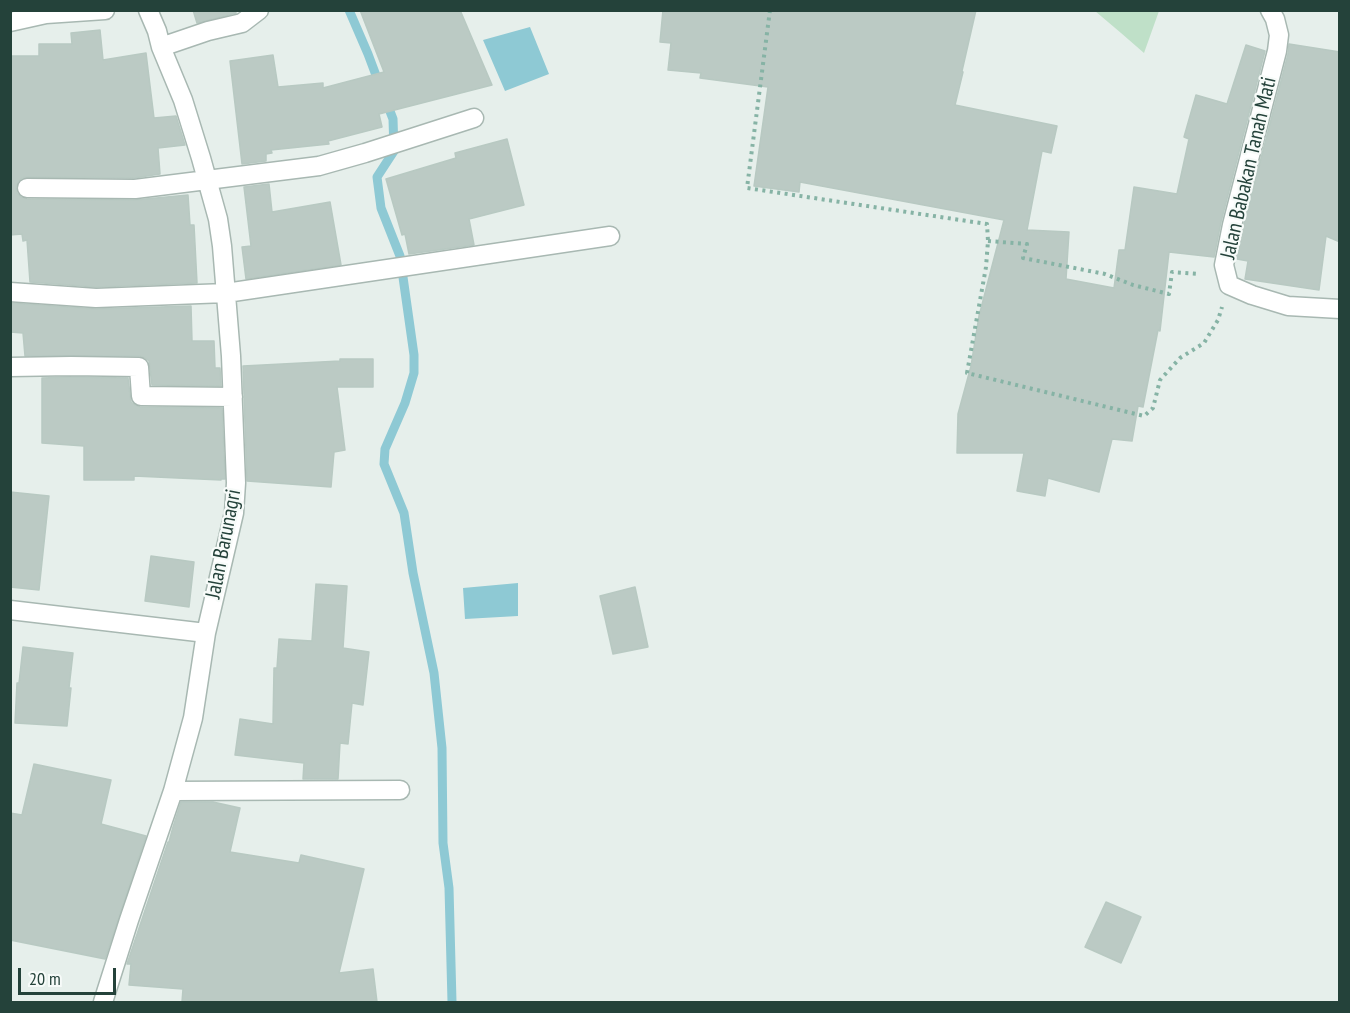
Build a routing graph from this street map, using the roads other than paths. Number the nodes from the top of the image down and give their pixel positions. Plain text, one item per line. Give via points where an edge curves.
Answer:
1 (105, 10) edge
2 (148, 10) edge
3 (259, 10) edge
4 (1270, 10) edge
5 (10, 22) edge
6 (160, 47) junction
7 (474, 118) dead end
8 (207, 180) junction
9 (27, 188) dead end
10 (610, 236) dead end
11 (10, 292) edge
12 (226, 293) junction
13 (1340, 309) edge
14 (10, 367) edge
15 (233, 397) junction
16 (10, 610) edge
17 (206, 633) junction
18 (400, 790) dead end
19 (173, 791) junction
20 (109, 1002) edge

1 - 5 street via 46,14
2 - 6 street, Jalan Barunagri
3 - 6 street via 242,23
4 - 13 street, Jalan Babakan Tanah Mati via 1279,35 1277,51 1224,265 1229,285 1252,295 1288,306
6 - 8 street, Jalan Barunagri via 183,100
7 - 8 street via 319,166
8 - 9 street via 135,189
8 - 12 street, Jalan Barunagri via 218,219
10 - 12 street
11 - 12 street via 96,298
12 - 15 street, Jalan Barunagri
14 - 15 street via 139,367 141,396
15 - 17 street, Jalan Barunagri via 237,483 234,513
16 - 17 street
17 - 19 street, Jalan Barunagri via 193,718
18 - 19 street
19 - 20 street, Jalan Barunagri via 129,920

